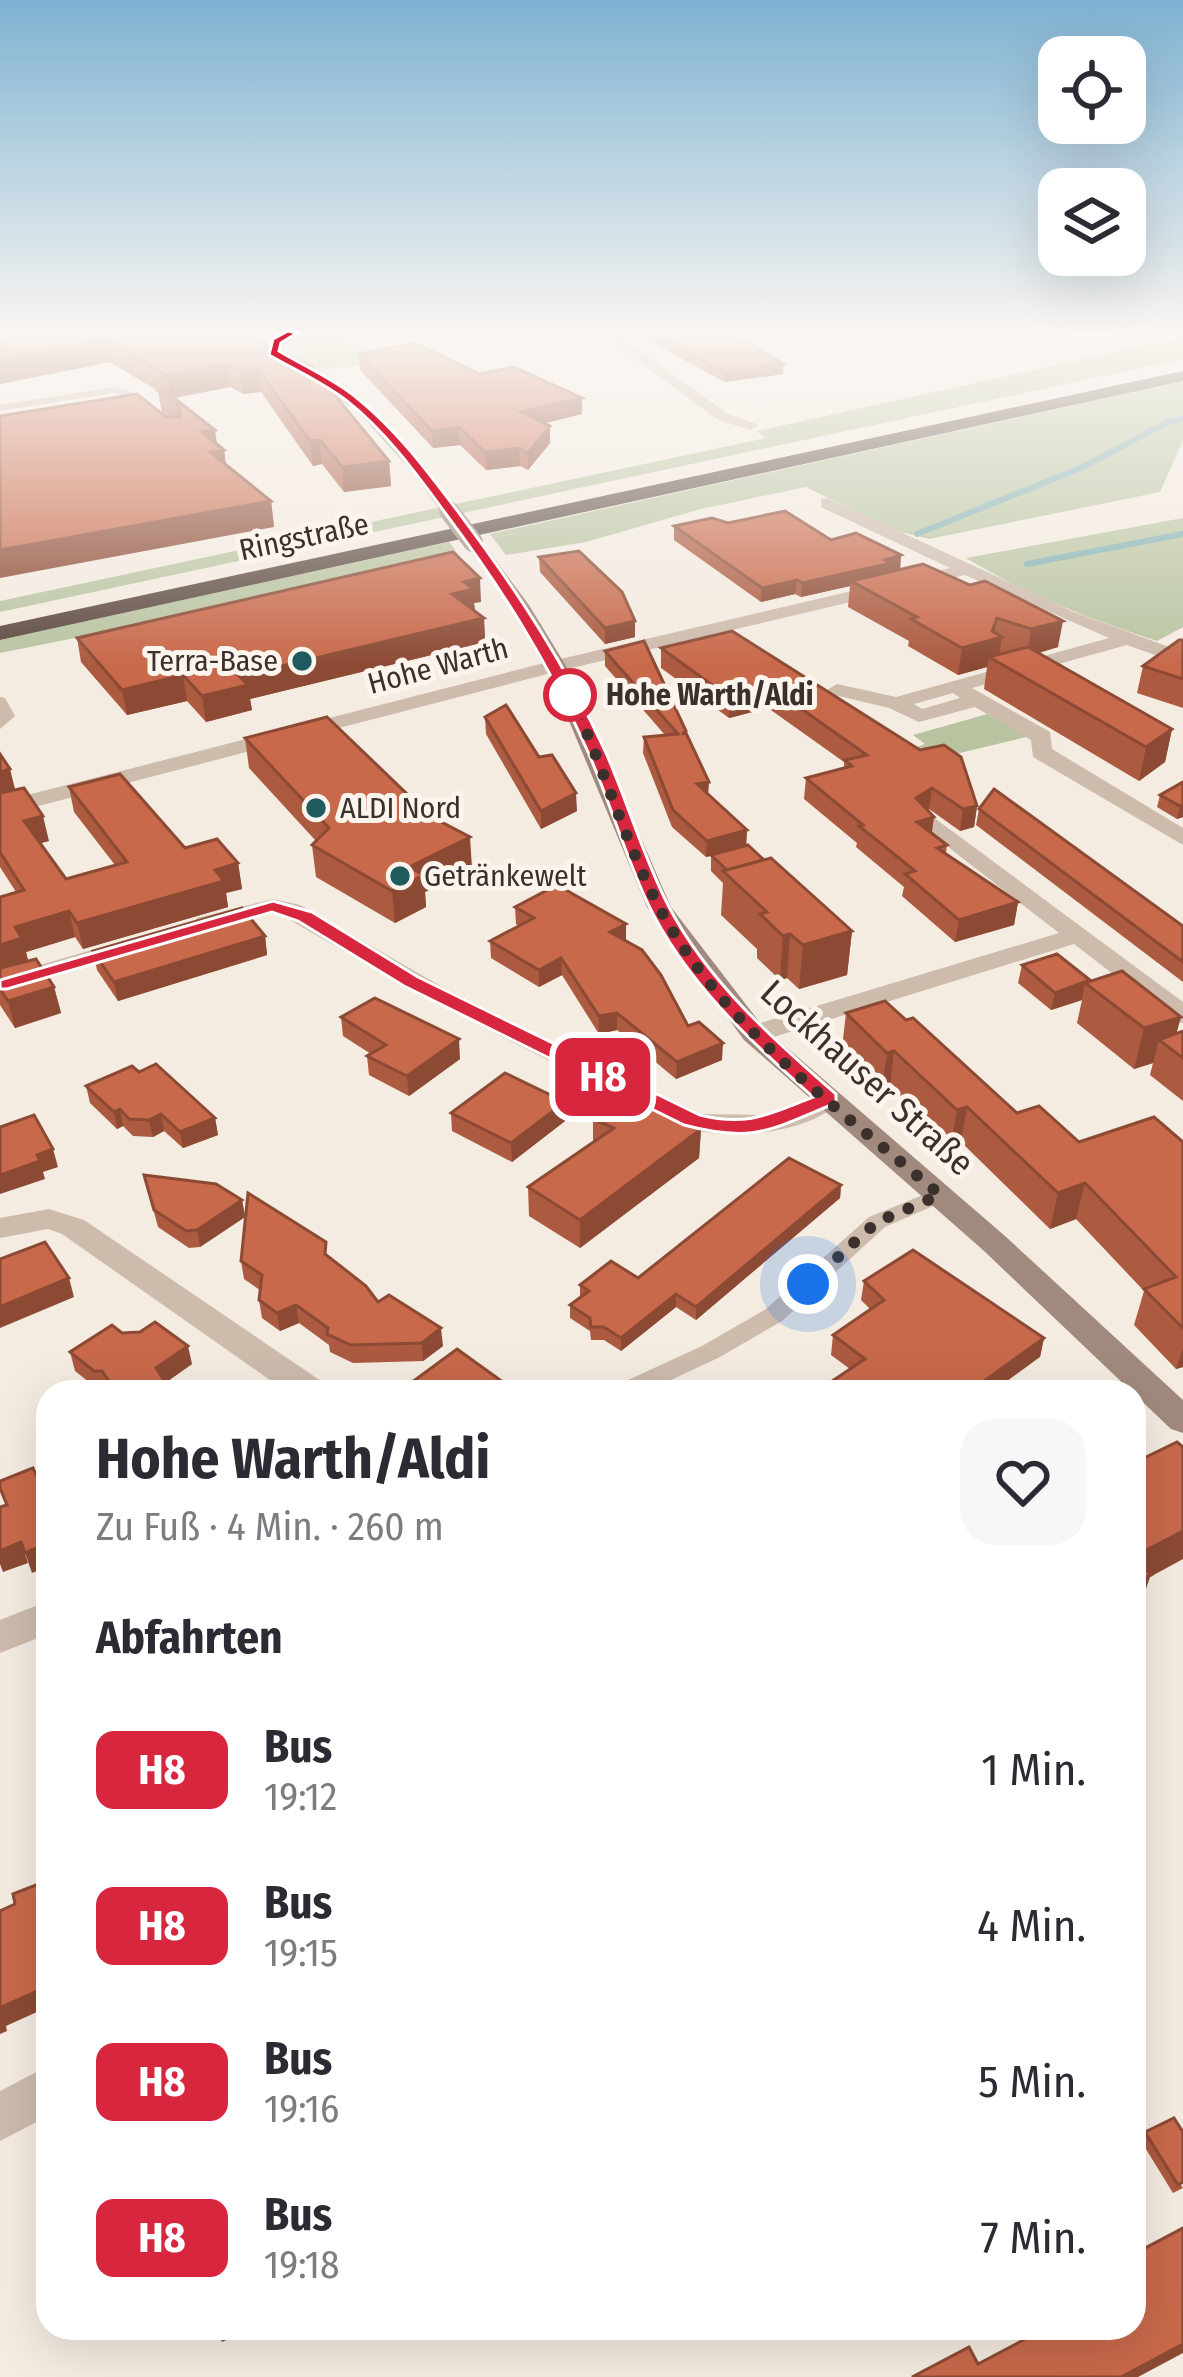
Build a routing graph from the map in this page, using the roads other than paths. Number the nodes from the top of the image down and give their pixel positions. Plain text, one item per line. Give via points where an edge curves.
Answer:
1 (396, 444) edge
2 (814, 444) edge
3 (870, 444) edge
4 (827, 503) dead end
5 (964, 570) junction
6 (0, 618) edge
7 (0, 633) edge
8 (1127, 639) junction
9 (1183, 658) edge
10 (556, 666) junction
11 (956, 687) junction
12 (837, 690) dead end
13 (977, 700) junction
14 (0, 701) edge
15 (896, 703) junction
16 (0, 724) edge
17 (0, 809) edge
18 (929, 821) edge
19 (1180, 834) edge
20 (190, 928) edge
21 (1078, 934) junction
22 (148, 941) edge
23 (0, 985) edge
24 (1183, 1015) edge
25 (754, 1034) junction
26 (828, 1099) junction
27 (940, 1195) junction
28 (0, 1228) edge
29 (295, 1380) edge
30 (649, 1380) edge
31 (1140, 1380) edge
32 (1146, 1386) edge
33 (1183, 1420) edge
34 (36, 1622) edge
35 (0, 1637) edge
36 (36, 2097) edge
37 (0, 2117) edge

1 - 10 street, Lockhauser Straße, bridge via 520,605
2 - 6 highway, Ringstraße
3 - 7 highway, Ringstraße
4 - 5 street
5 - 8 street
5 - 10 street, Hohe Warth
8 - 9 street
8 - 11 street
10 - 17 street, Hohe Warth
10 - 25 street, Lockhauser Straße via 659,907
11 - 13 street
11 - 15 street
12 - 15 street
13 - 15 street via 919,716
13 - 19 street via 1042,737 1041,752
14 - 16 lane via 8,716
18 - 21 street
20 - 26 street via 254,909 291,910 456,1005 692,1120 729,1130
21 - 24 street
21 - 25 street
22 - 23 street
25 - 26 street, Lockhauser Straße
26 - 27 street, Lockhauser Straße
27 - 30 lane via 877,1222 774,1315
27 - 31 street, Lockhauser Straße
28 - 29 street via 49,1219 73,1227
32 - 33 street, Lockhauser Straße
34 - 35 street
36 - 37 street

